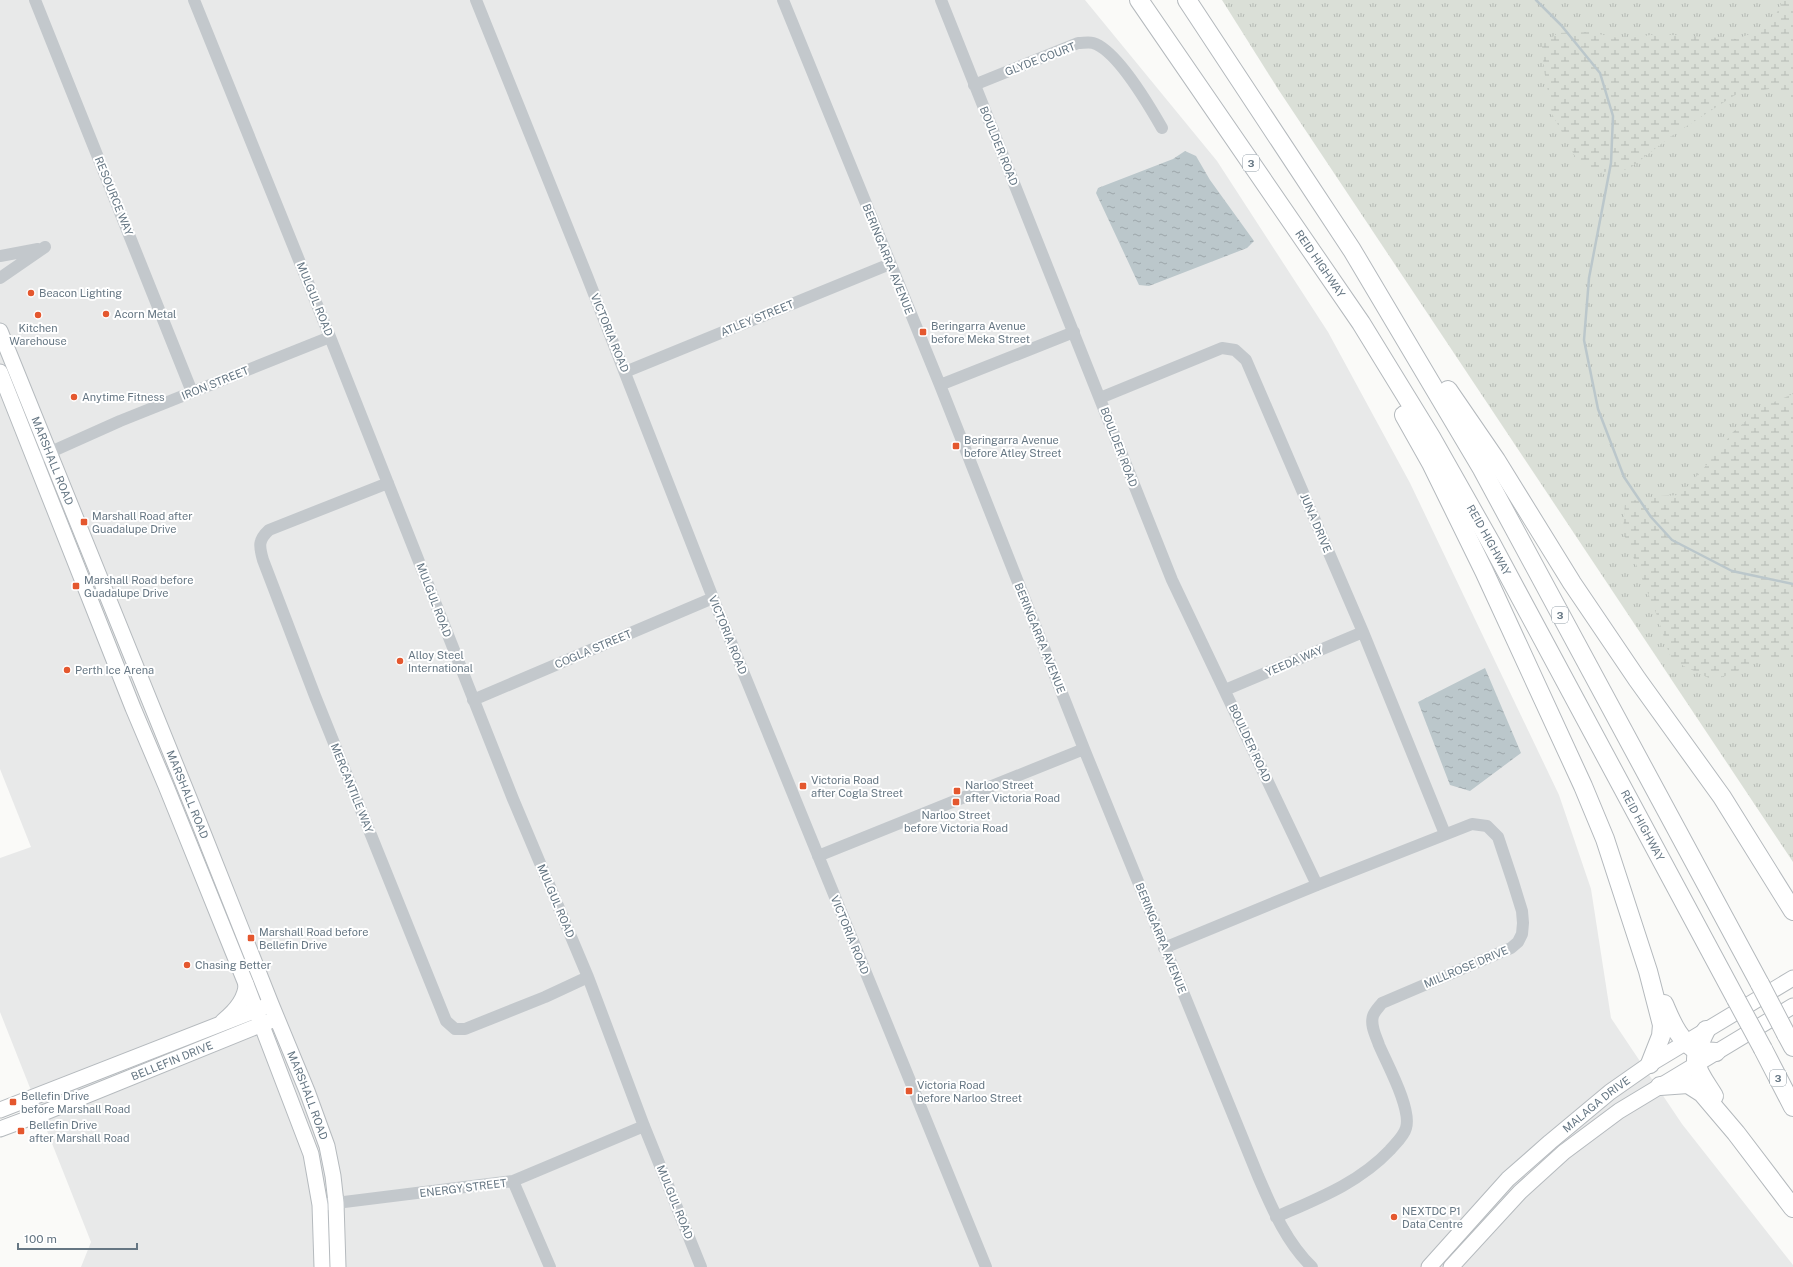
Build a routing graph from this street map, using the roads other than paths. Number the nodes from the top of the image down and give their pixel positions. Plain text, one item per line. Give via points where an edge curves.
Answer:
1 (35, 0) edge
2 (194, 0) edge
3 (476, 0) edge
4 (783, 0) edge
5 (941, 0) edge
6 (1139, 0) edge
7 (1187, 0) edge
8 (974, 85) junction
9 (1162, 128) dead end
10 (1352, 250) junction
11 (0, 256) edge
12 (890, 264) junction
13 (0, 278) edge
14 (1330, 278) junction
15 (0, 331) edge
16 (1074, 332) junction
17 (330, 337) junction
18 (0, 372) edge
19 (625, 372) junction
20 (940, 385) junction
21 (192, 392) junction
22 (1100, 398) junction
23 (50, 453) junction
24 (35, 459) junction
25 (388, 483) junction
26 (713, 598) junction
27 (1363, 632) junction
28 (1225, 690) junction
29 (473, 700) junction
30 (1084, 748) junction
31 (1444, 834) junction
32 (818, 856) junction
33 (1317, 885) junction
34 (1793, 911) edge
35 (1164, 948) junction
36 (1648, 970) junction
37 (588, 977) junction
38 (1793, 978) edge
39 (246, 984) junction
40 (270, 1004) junction
41 (1793, 1006) edge
42 (256, 1011) junction
43 (277, 1019) junction
44 (219, 1025) junction
45 (261, 1025) junction
46 (1706, 1030) joint
47 (238, 1034) junction
48 (1790, 1041) edge
49 (1693, 1052) junction
50 (1716, 1052) joint
51 (1650, 1064) junction
52 (1660, 1086) junction
53 (1793, 1107) edge
54 (0, 1110) edge
55 (644, 1126) junction
56 (0, 1130) edge
57 (303, 1130) junction
58 (1736, 1133) junction
59 (514, 1181) junction
60 (336, 1203) junction
61 (320, 1205) junction
62 (1793, 1208) edge
63 (1276, 1217) junction
64 (322, 1267) edge
65 (338, 1267) edge
66 (550, 1267) edge
67 (701, 1267) edge
68 (986, 1267) edge
69 (1312, 1267) edge
70 (1429, 1267) edge
71 (1451, 1267) edge

1 - 21 street, RESOURCE WAY
2 - 17 street, MULGUL ROAD
3 - 19 street, VICTORIA ROAD
4 - 12 street, BERINGARRA AVENUE
5 - 8 street, BOULDER ROAD
6 - 14 highway, REID HIGHWAY / 3
7 - 10 highway, 3
8 - 9 street, GLYDE COURT via 1078,43 1093,43 1108,51 1142,93
8 - 16 street, BOULDER ROAD
10 - 34 highway via 1496,460 1572,583 1722,797
10 - 48 highway, 3, bridge via 1482,469
11 - 13 street via 45,247
12 - 19 street, ATLEY STREET
12 - 20 street, BERINGARRA AVENUE
14 - 36 highway via 1431,463 1580,779 1605,839
14 - 53 highway, REID HIGHWAY / 3, bridge via 1361,323 1431,437 1476,516
15 - 23 main road, MARSHALL ROAD
16 - 20 street
16 - 22 street, BOULDER ROAD
17 - 21 street, IRON STREET
17 - 25 street, MULGUL ROAD
18 - 24 main road, MARSHALL ROAD
19 - 26 street, VICTORIA ROAD
20 - 30 street, BERINGARRA AVENUE
21 - 23 street, IRON STREET
22 - 27 street, JUNA DRIVE via 1222,348 1235,350 1246,360
22 - 28 street, BOULDER ROAD via 1172,580
23 - 24 street, IRON STREET
23 - 40 main road, MARSHALL ROAD
24 - 39 main road, MARSHALL ROAD
25 - 29 street, MULGUL ROAD
25 - 37 street, MERCANTILE WAY via 269,530 262,537 260,548 315,696 446,1021 455,1029 465,1029
26 - 29 street, COGLA STREET
26 - 32 street, VICTORIA ROAD
27 - 28 street, YEEDA WAY
27 - 31 street, JUNA DRIVE
28 - 33 street, BOULDER ROAD
29 - 37 street, MULGUL ROAD
30 - 32 street
30 - 35 street, BERINGARRA AVENUE
31 - 33 street, MILLROSE DRIVE
31 - 63 street, MILLROSE DRIVE via 1472,824 1487,826 1498,837 1522,911 1522,934 1511,948 1382,1003 1373,1015 1373,1030 1404,1102 1408,1116 1406,1128 1395,1144 1362,1175 1340,1189
32 - 68 street, VICTORIA ROAD
33 - 35 street, MILLROSE DRIVE
35 - 63 street, BERINGARRA AVENUE
36 - 49 highway via 1678,1033
36 - 51 highway via 1662,1025 1661,1036
37 - 55 street, MULGUL ROAD
38 - 46 main road
39 - 42 main road, MARSHALL ROAD
39 - 44 main road via 244,997
40 - 42 main road, BELLEFIN DRIVE
40 - 43 main road, MARSHALL ROAD
41 - 50 main road
42 - 44 main road, BELLEFIN DRIVE
42 - 45 main road, MARSHALL ROAD
43 - 45 main road, BELLEFIN DRIVE
43 - 60 main road, MARSHALL ROAD via 327,1146
44 - 54 main road, BELLEFIN DRIVE
45 - 47 main road, BELLEFIN DRIVE
45 - 57 main road, MARSHALL ROAD
46 - 49 highway
47 - 56 main road, BELLEFIN DRIVE
47 - 57 main road via 247,1035 255,1040 266,1053 286,1102
49 - 50 highway
49 - 51 main road, MALAGA DRIVE
49 - 52 main road, MALAGA DRIVE
49 - 58 highway via 1702,1078
51 - 70 main road, MALAGA DRIVE via 1610,1092 1528,1160
52 - 58 highway via 1694,1086
52 - 71 main road, MALAGA DRIVE via 1619,1111 1544,1168
55 - 59 street, ENERGY STREET
55 - 67 street, MULGUL ROAD
57 - 61 main road, MARSHALL ROAD via 311,1154
58 - 62 highway
59 - 60 street, ENERGY STREET
59 - 66 street
60 - 61 street, ENERGY STREET
60 - 65 main road, MARSHALL ROAD
61 - 64 main road, MARSHALL ROAD
63 - 69 street, BERINGARRA AVENUE via 1297,1250

